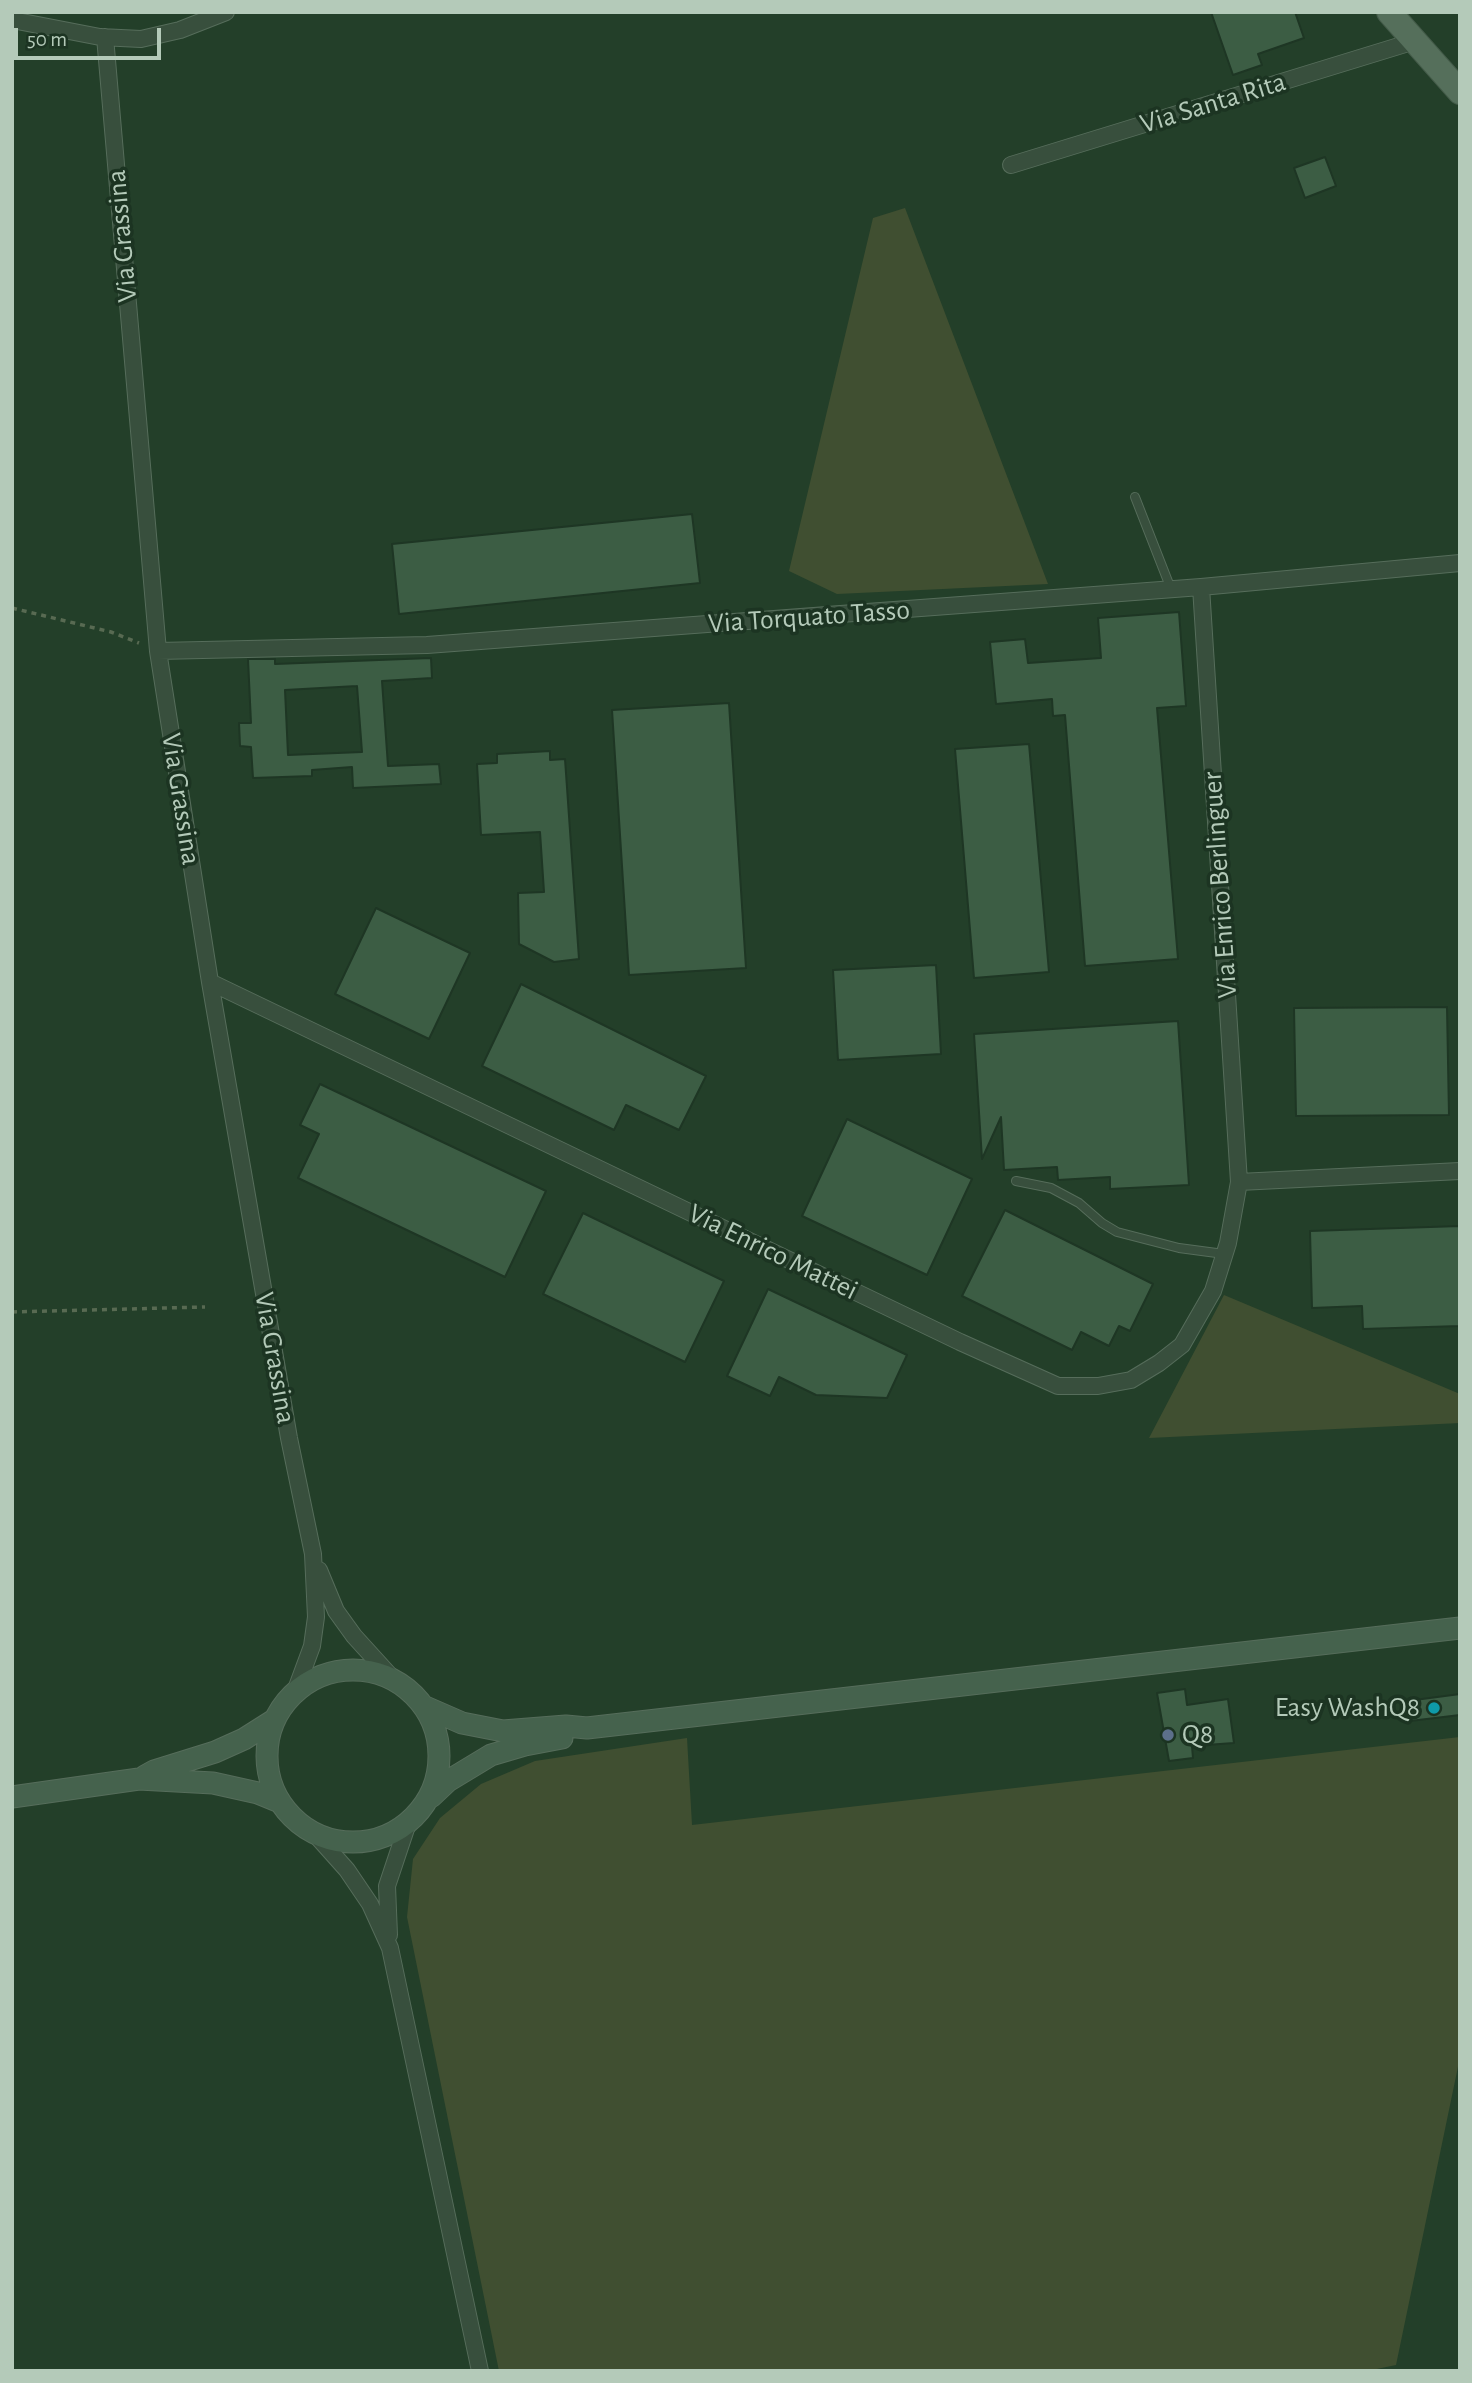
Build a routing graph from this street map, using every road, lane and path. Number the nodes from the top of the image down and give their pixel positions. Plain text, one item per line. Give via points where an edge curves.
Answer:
1 (226, 12) edge
2 (1389, 12) edge
3 (12, 20) edge
4 (105, 37) junction
5 (1415, 41) junction
6 (1460, 92) edge
7 (1011, 165) dead end
8 (1135, 497) dead end
9 (1460, 563) edge
10 (1201, 587) junction
11 (1171, 589) junction
12 (12, 608) edge
13 (158, 651) junction
14 (210, 982) junction
15 (1460, 1171) edge
16 (1016, 1181) dead end
17 (1239, 1182) junction
18 (1224, 1254) junction
19 (205, 1307) dead end
20 (12, 1312) edge
21 (313, 1554) junction
22 (1460, 1628) edge
23 (394, 1680) junction
24 (295, 1692) junction
25 (423, 1706) junction
26 (274, 1720) junction
27 (587, 1728) junction
28 (139, 1779) junction
29 (12, 1797) edge
30 (427, 1801) junction
31 (280, 1802) junction
32 (408, 1823) junction
33 (314, 1833) junction
34 (390, 1948) junction
35 (480, 2371) edge

1 - 4 street via 160,36
2 - 5 main road
3 - 4 street
4 - 13 street, Via Grassina
5 - 6 main road
5 - 7 street, Via Santa Rita
8 - 11 lane
9 - 10 street, Via Torquato Tasso
10 - 11 street, Via Torquato Tasso
10 - 17 street, Via Enrico Berlinguer
11 - 13 street, Via Torquato Tasso via 427,645
12 - 13 path via 111,632
13 - 14 street, Via Grassina
14 - 18 street, Via Enrico Mattei via 1058,1386 1131,1380 1182,1345 1213,1292
14 - 21 street, Via Grassina
15 - 17 street
16 - 18 lane via 1051,1188 1117,1232
17 - 18 street, Via Enrico Mattei
19 - 20 path
21 - 23 street, Via Grassina via 336,1611
21 - 24 street, Via Grassina via 316,1617 312,1646
22 - 27 main road
23 - 24 main road via 358,1670 339,1671 320,1676
23 - 25 main road
24 - 26 main road
25 - 27 main road via 462,1723 503,1731
25 - 30 main road via 435,1729 440,1758
26 - 28 main road via 215,1752
26 - 31 main road via 267,1749 270,1779
27 - 30 main road via 491,1755 448,1780
28 - 29 main road
28 - 31 main road via 213,1783
30 - 32 main road
31 - 33 main road via 290,1816
32 - 33 main road via 387,1836 363,1842 331,1840
32 - 34 street via 387,1886
33 - 34 street via 370,1904
34 - 35 street

